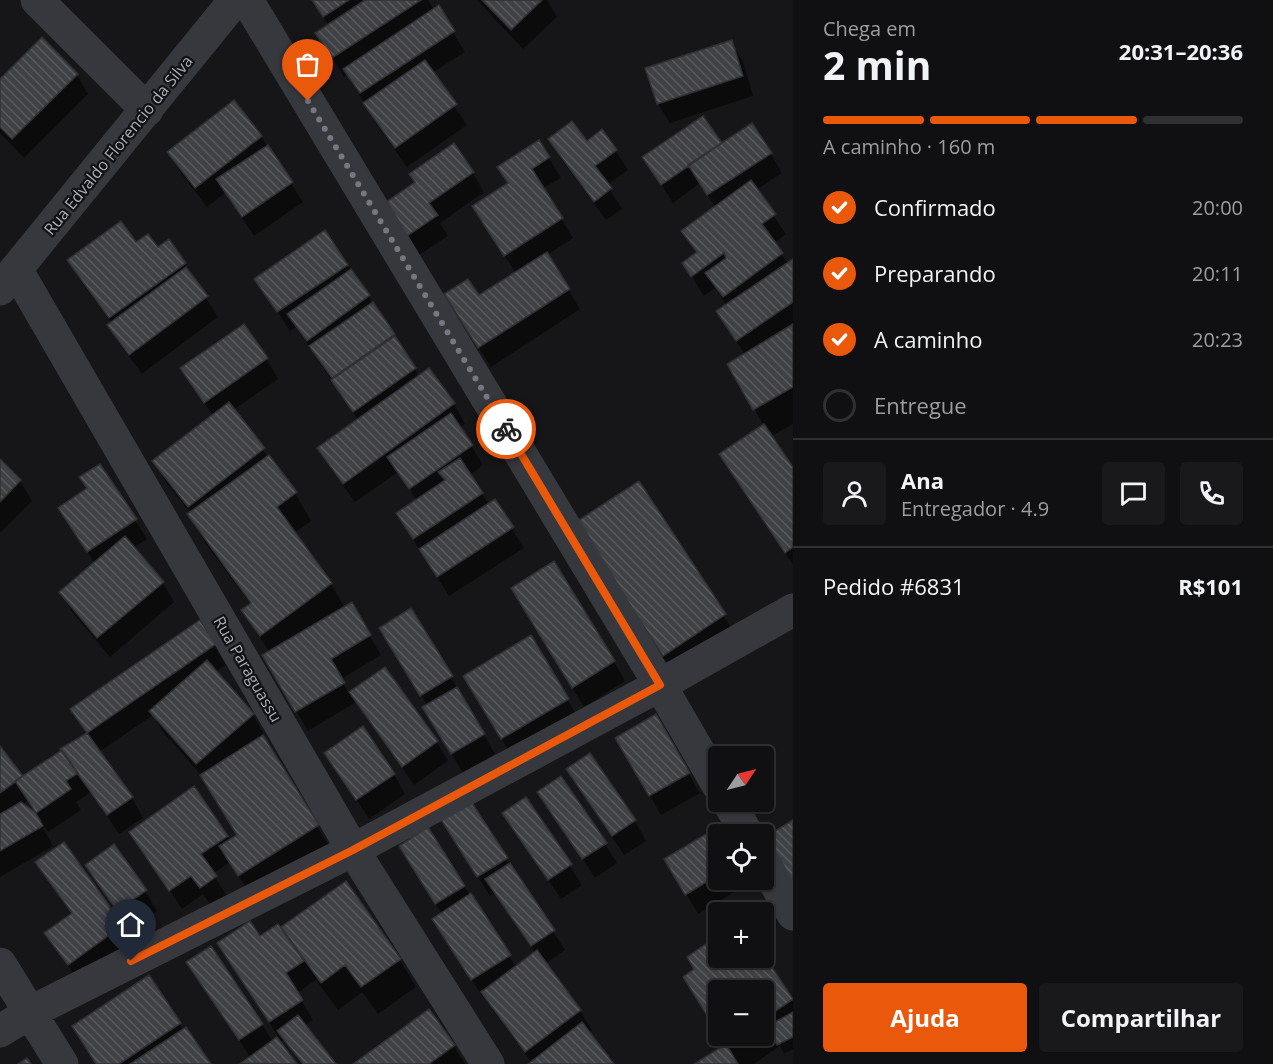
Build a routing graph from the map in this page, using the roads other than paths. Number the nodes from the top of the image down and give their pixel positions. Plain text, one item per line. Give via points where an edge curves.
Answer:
1 (37, 0) edge
2 (235, 0) edge
3 (247, 0) edge
4 (147, 110) junction
5 (8, 279) edge
6 (793, 610) edge
7 (660, 685) junction
8 (708, 768) edge
9 (353, 850) junction
10 (774, 881) edge
11 (793, 914) edge
12 (0, 964) edge
13 (31, 1012) junction
14 (0, 1031) edge
15 (62, 1064) edge
16 (488, 1064) edge

1 - 4 street
2 - 4 street, Rua Edvaldo Florencio da Silva
3 - 7 street
4 - 5 street, Rua Edvaldo Florencio da Silva
5 - 9 street, Rua Paraguassu
6 - 7 street
7 - 8 street
7 - 9 street
9 - 13 street
9 - 16 street, Rua Paraguassu
10 - 11 street
12 - 13 street
13 - 14 street
13 - 15 street

